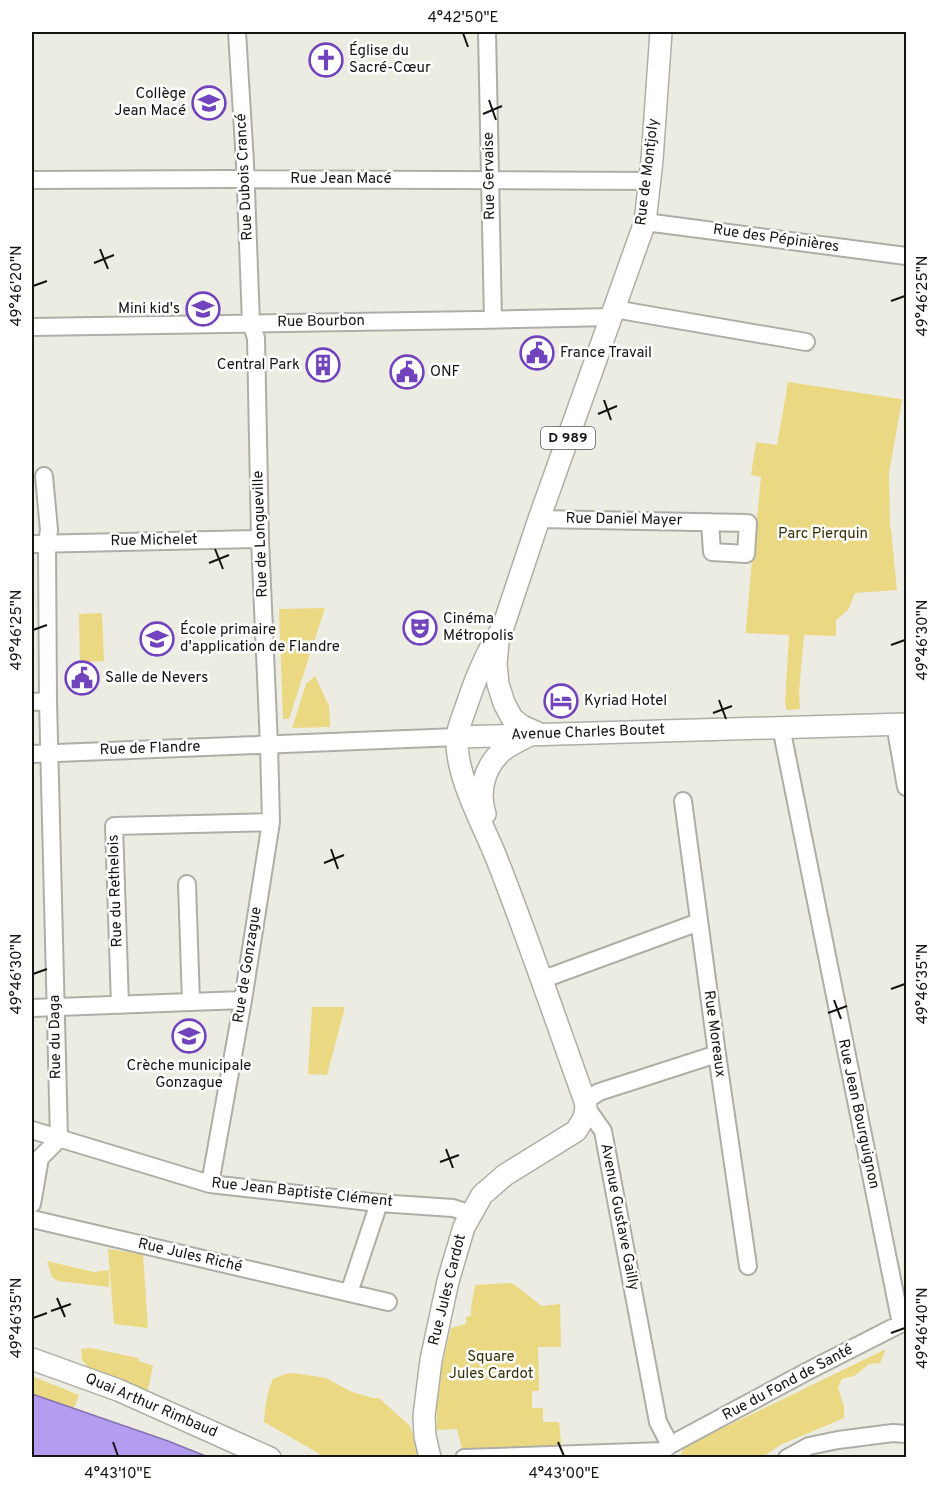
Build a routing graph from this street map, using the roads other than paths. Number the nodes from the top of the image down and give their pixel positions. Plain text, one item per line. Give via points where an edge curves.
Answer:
1 (237, 32) edge
2 (487, 32) edge
3 (661, 32) edge
4 (246, 179) junction
5 (32, 180) edge
6 (490, 180) junction
7 (650, 181) junction
8 (645, 222) junction
9 (906, 256) edge
10 (612, 313) junction
11 (494, 320) junction
12 (251, 323) junction
13 (32, 327) edge
14 (806, 342) dead end
15 (44, 476) dead end
16 (539, 519) junction
17 (710, 522) dead end
18 (260, 538) junction
19 (39, 543) edge
20 (502, 629) junction
21 (40, 701) edge
22 (901, 724) edge
23 (781, 727) junction
24 (535, 734) junction
25 (457, 737) junction
26 (269, 745) junction
27 (49, 753) junction
28 (32, 754) edge
29 (906, 787) edge
30 (683, 801) dead end
31 (271, 822) junction
32 (498, 860) junction
33 (187, 884) dead end
34 (699, 922) junction
35 (541, 980) junction
36 (243, 1000) junction
37 (190, 1002) junction
38 (120, 1005) junction
39 (56, 1007) junction
40 (32, 1008) edge
41 (717, 1054) junction
42 (586, 1104) junction
43 (32, 1130) edge
44 (59, 1139) junction
45 (210, 1184) junction
46 (379, 1203) junction
47 (32, 1204) edge
48 (471, 1214) junction
49 (32, 1220) edge
50 (748, 1266) dead end
51 (349, 1293) junction
52 (388, 1302) dead end
53 (904, 1322) edge
54 (32, 1359) edge
55 (906, 1434) edge
56 (670, 1445) junction
57 (270, 1458) edge
58 (429, 1458) edge
59 (464, 1458) edge
60 (788, 1458) edge

1 - 4 street, Rue Dubois Crancé
2 - 6 street, Rue Gervaise
3 - 7 main road, Rue de Montjoly / D 989
4 - 5 street, Rue Jean Macé
4 - 6 street, Rue Jean Macé
4 - 12 street, Rue Dubois Crancé
6 - 7 street, Rue Jean Macé
6 - 11 street, Rue Gervaise
7 - 8 main road, Rue de Montjoly / D 989
8 - 9 street, Rue des Pépinières
8 - 10 main road, Rue de Montjoly / D 989
10 - 11 street, Rue Bourbon
10 - 14 street
10 - 16 main road, D 989
11 - 12 street, Rue Bourbon
12 - 13 street, Rue Bourbon
12 - 18 street, Rue de Longueville via 256,338
15 - 19 street via 49,530
16 - 17 street, Rue Daniel Mayer
16 - 20 main road, D 989
18 - 19 street, Rue Michelet
18 - 26 street, Rue de Longueville
19 - 21 street, Rue du Daga
20 - 24 main road via 496,664 498,684 512,718
20 - 25 main road via 472,691
21 - 27 street, Rue du Daga
22 - 23 main road, Avenue Charles Boutet
22 - 29 street
23 - 24 main road, Avenue Charles Boutet
23 - 53 street, Rue Jean Bourguignon
24 - 25 main road, Avenue Charles Boutet
24 - 32 main road via 501,753 487,770 482,787 483,808
25 - 26 street, Avenue Charles Boutet
25 - 32 main road via 459,762
26 - 27 street, Rue de Flandre
26 - 31 street, Rue de Gonzague
27 - 28 street, Rue de Flandre
27 - 39 street, Rue du Daga
30 - 34 street, Rue Moreaux
31 - 36 street, Rue de Gonzague
31 - 38 street, Rue du Rethelois via 114,826
32 - 35 main road, Avenue Gustave Gailly
33 - 37 street
34 - 35 street
34 - 41 street, Rue Moreaux
35 - 42 main road, Avenue Gustave Gailly
36 - 37 street
36 - 45 street, Rue de Gonzague
37 - 38 street
38 - 39 street
39 - 40 street
39 - 44 street, Rue du Daga
41 - 42 street via 599,1092
41 - 50 street, Rue Moreaux
42 - 48 main road, Rue Jules Cardot via 576,1131 505,1175 482,1195
42 - 56 street, Avenue Gustave Gailly via 603,1131 658,1422
43 - 44 street, Rue Jean Baptiste Clément
44 - 45 street, Rue Jean Baptiste Clément
44 - 47 street via 40,1158
45 - 46 street, Rue Jean Baptiste Clément
46 - 48 street, Rue Jean Baptiste Clément via 453,1208
46 - 51 street
48 - 58 main road, Rue Jules Cardot via 448,1281 431,1360 424,1416
49 - 51 street, Rue Jules Riché
51 - 52 street, Rue Jules Riché
53 - 56 street, Rue du Fond de Santé
54 - 57 main road, Quai Arthur Rimbaud via 118,1390
55 - 60 street via 838,1440 809,1446
56 - 59 street, Rue du Fond de Santé via 663,1451

